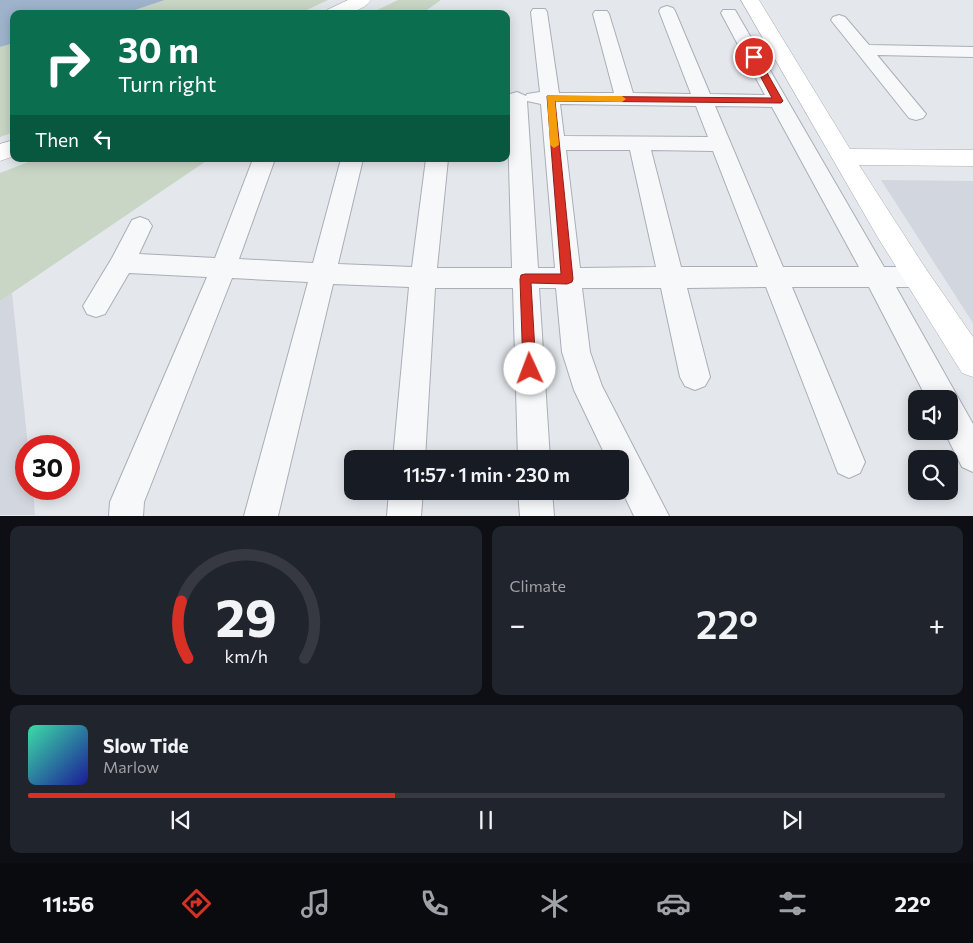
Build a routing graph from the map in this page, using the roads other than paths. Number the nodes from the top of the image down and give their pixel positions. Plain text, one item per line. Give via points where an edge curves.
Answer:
1 (362, 0) edge
2 (750, 0) edge
3 (341, 10) edge
4 (667, 11) dead end
5 (539, 12) dead end
6 (729, 13) dead end
7 (601, 14) dead end
8 (839, 20) dead end
9 (864, 50) junction
10 (973, 52) edge
11 (512, 98) edge
12 (550, 98) junction
13 (625, 99) junction
14 (704, 100) junction
15 (778, 101) junction
16 (916, 114) dead end
17 (554, 143) junction
18 (639, 143) junction
19 (722, 144) junction
20 (843, 156) junction
21 (973, 158) edge
22 (263, 162) edge
23 (351, 162) edge
24 (437, 162) edge
25 (140, 226) dead end
26 (122, 263) junction
27 (224, 267) junction
28 (321, 273) junction
29 (878, 276) junction
30 (775, 277) junction
31 (917, 277) junction
32 (423, 278) junction
33 (672, 278) junction
34 (525, 279) junction
35 (567, 279) junction
36 (96, 306) dead end
37 (973, 363) edge
38 (695, 378) dead end
39 (938, 390) edge
40 (958, 427) edge
41 (410, 450) edge
42 (534, 450) edge
43 (973, 456) edge
44 (848, 462) dead end
45 (405, 500) edge
46 (536, 500) edge
47 (126, 516) edge
48 (260, 516) edge
49 (404, 516) edge
50 (537, 516) edge
51 (652, 516) edge

1 - 3 street
2 - 20 street
4 - 14 street
5 - 12 street
6 - 15 street
7 - 13 street
8 - 9 street
9 - 10 street
9 - 16 street
11 - 12 street
11 - 34 street
12 - 13 street
12 - 17 street
13 - 14 street
14 - 15 street
14 - 19 street
15 - 29 street
17 - 18 street
17 - 35 street
18 - 19 street
18 - 33 street
19 - 30 street
20 - 21 street
20 - 31 street
22 - 27 street
23 - 28 street
24 - 32 street
25 - 26 street
26 - 27 street
26 - 36 street
27 - 28 street
27 - 47 street via 127,502
28 - 32 street
28 - 48 street
29 - 30 street
29 - 31 street
29 - 39 street
30 - 33 street
30 - 44 street
31 - 37 street
32 - 34 street
32 - 41 street
33 - 35 street
33 - 38 street
34 - 35 street
34 - 42 street
35 - 51 street via 576,352 589,390
40 - 43 street
45 - 49 street
46 - 50 street

